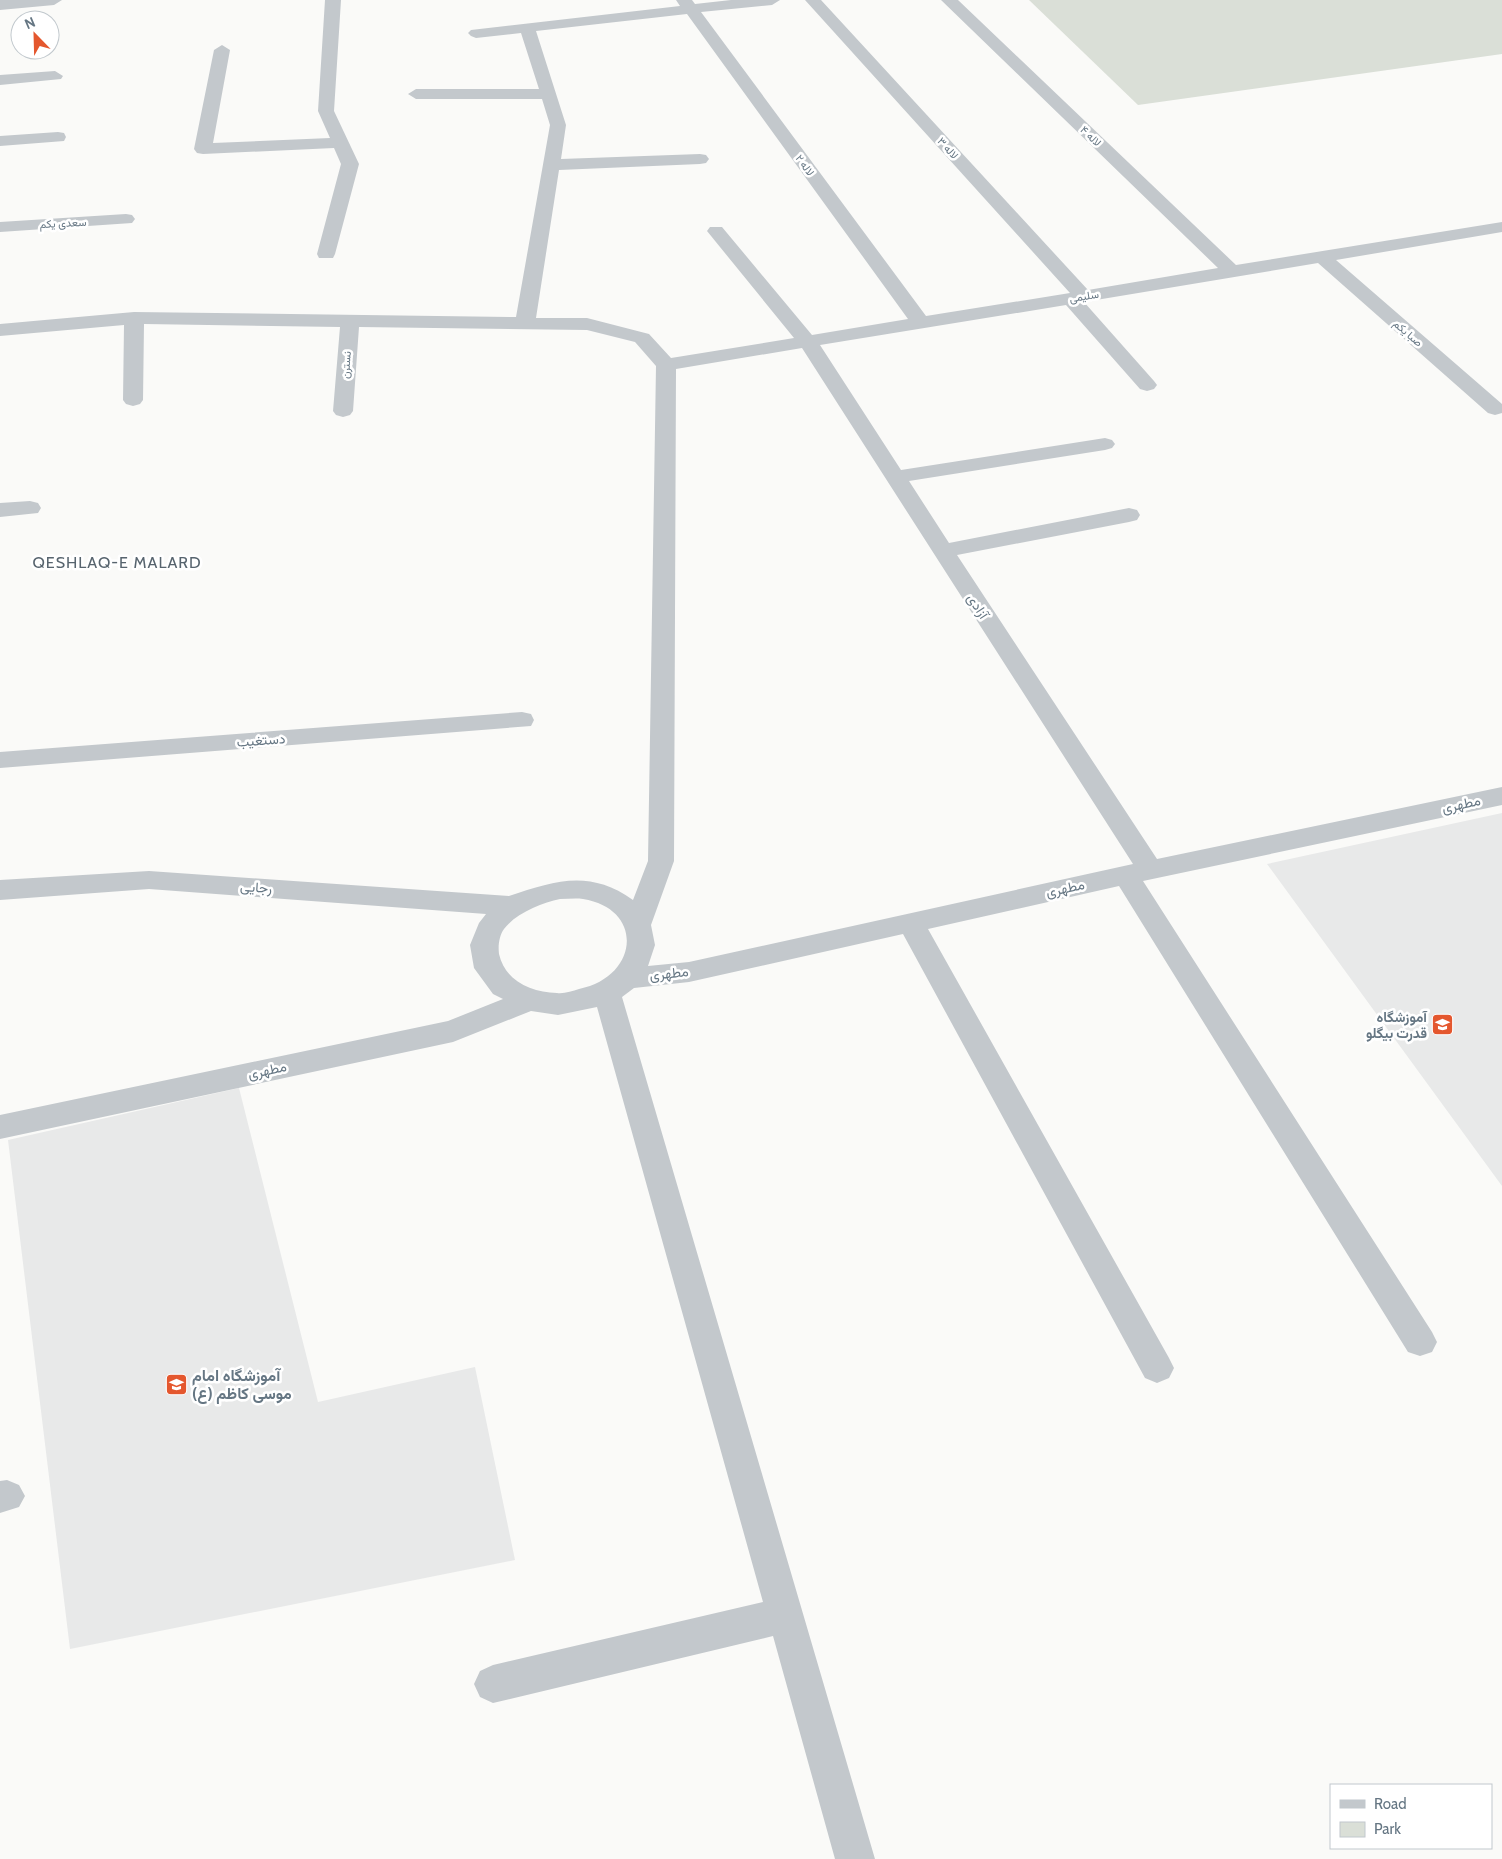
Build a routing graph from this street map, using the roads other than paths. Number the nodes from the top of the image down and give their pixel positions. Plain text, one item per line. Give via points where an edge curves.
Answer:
1 (54, 0) edge
2 (333, 0) edge
3 (772, 0) edge
4 (813, 0) edge
5 (948, 0) edge
6 (687, 4) edge
7 (0, 5) edge
8 (527, 27) junction
9 (476, 33) dead end
10 (222, 50) dead end
11 (55, 76) dead end
12 (0, 80) edge
13 (416, 94) dead end
14 (548, 94) junction
15 (58, 137) dead end
16 (0, 141) edge
17 (341, 143) junction
18 (700, 159) dead end
19 (551, 165) junction
20 (126, 220) dead end
21 (0, 227) edge
22 (1502, 227) edge
23 (716, 231) dead end
24 (326, 254) dead end
25 (1322, 257) junction
26 (1232, 272) junction
27 (1077, 297) junction
28 (134, 318) junction
29 (350, 320) junction
30 (525, 323) junction
31 (921, 323) junction
32 (0, 330) edge
33 (807, 341) junction
34 (666, 365) junction
35 (1147, 385) dead end
36 (133, 400) dead end
37 (1495, 409) dead end
38 (343, 411) dead end
39 (1105, 444) dead end
40 (895, 477) junction
41 (30, 508) dead end
42 (0, 510) edge
43 (1129, 515) dead end
44 (943, 551) junction
45 (522, 720) dead end
46 (0, 760) edge
47 (1502, 796) edge
48 (1138, 872) junction
49 (0, 890) edge
50 (511, 906) junction
51 (910, 922) junction
52 (638, 923) junction
53 (617, 985) junction
54 (529, 1000) junction
55 (0, 1127) edge
56 (1420, 1342) dead end
57 (1157, 1368) dead end
58 (785, 1615) junction
59 (493, 1684) dead end
60 (855, 1859) edge

1 - 7 street
2 - 17 street via 326,111
3 - 6 street
4 - 27 street, لاله ۳
5 - 26 street, لاله ۴
6 - 8 street
6 - 31 street, لاله ۲
8 - 9 street
8 - 14 street
10 - 17 street via 203,149
11 - 12 street
13 - 14 street
14 - 19 street via 558,125
15 - 16 street
17 - 24 street via 350,164
18 - 19 street
19 - 30 street
20 - 21 street, سعدی یکم
22 - 25 street, سلیمی
23 - 33 street, آزادی
25 - 26 street, سلیمی
25 - 37 street, صبا یکم
26 - 27 street, سلیمی
27 - 31 street, سلیمی
27 - 35 street, لاله ۳
28 - 29 street
28 - 32 street
28 - 36 street
29 - 30 street
29 - 38 street, نسترن
30 - 34 street via 588,324 642,338
31 - 33 street, سلیمی
33 - 34 street, سلیمی
33 - 40 street, آزادی
34 - 52 street via 661,860
39 - 40 street
40 - 44 street, آزادی
41 - 42 street
43 - 44 street
44 - 48 street, آزادی
45 - 46 street, دستغیب
47 - 48 street, مطهری
48 - 51 street, مطهری
48 - 56 street, آزادی
49 - 50 street, رجایی via 149,880
50 - 52 street via 533,895 583,890 613,900
50 - 54 street via 495,920 485,939 484,957 491,976 508,991
51 - 53 street, مطهری
51 - 57 street
52 - 53 street via 643,941 639,960
53 - 54 street via 582,1002 565,1004
53 - 58 street
54 - 55 street, مطهری via 453,1031
58 - 59 street
58 - 60 street

